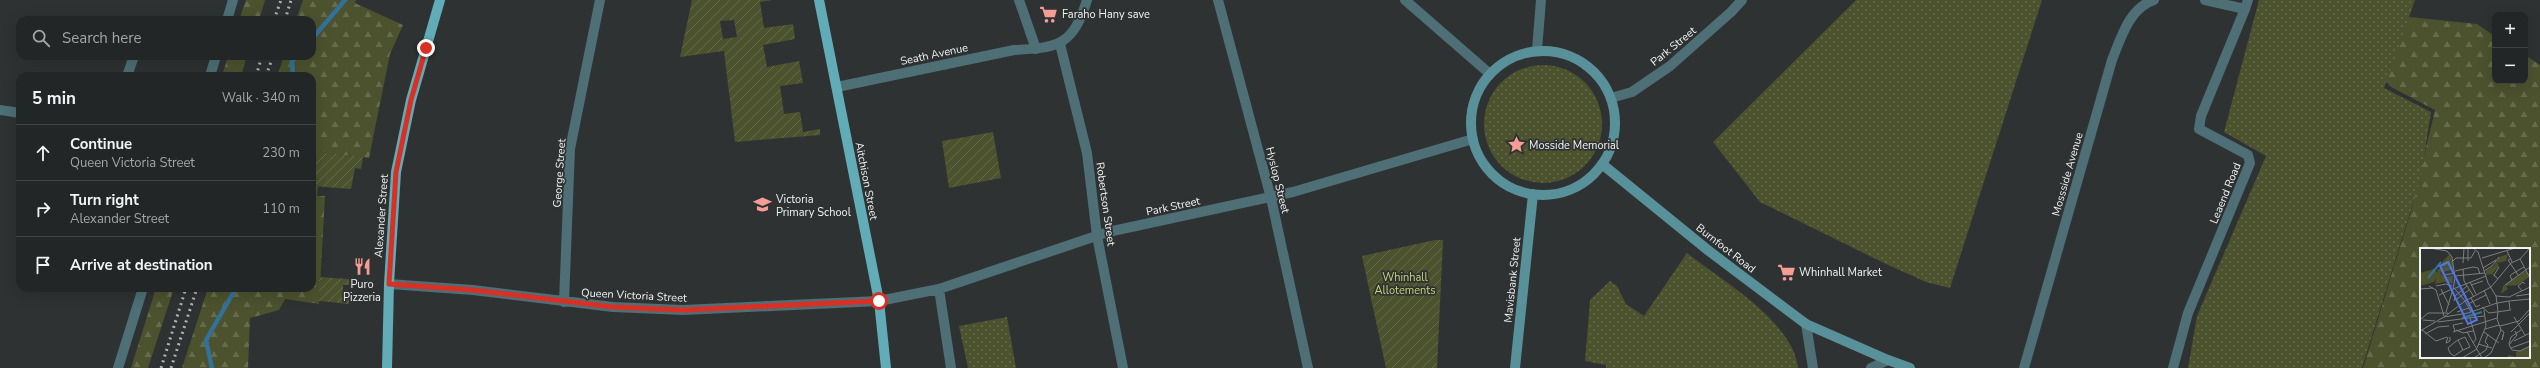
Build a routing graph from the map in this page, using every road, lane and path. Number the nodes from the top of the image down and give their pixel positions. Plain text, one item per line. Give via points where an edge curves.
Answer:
1 (233, 0) edge
2 (440, 0) edge
3 (600, 0) edge
4 (819, 0) edge
5 (1019, 0) edge
6 (1087, 0) edge
7 (1218, 0) edge
8 (1405, 0) edge
9 (1542, 0) edge
10 (1742, 0) edge
11 (2154, 0) edge
12 (2205, 0) edge
13 (2246, 5) edge
14 (228, 16) edge
15 (1060, 44) junction
16 (1036, 49) junction
17 (1537, 50) junction
18 (133, 60) edge
19 (215, 60) edge
20 (128, 72) edge
21 (211, 72) edge
22 (1490, 74) junction
23 (837, 87) junction
24 (1611, 98) junction
25 (0, 110) edge
26 (16, 112) edge
27 (1473, 140) junction
28 (1602, 164) junction
29 (1533, 194) junction
30 (1270, 198) junction
31 (1098, 236) junction
32 (389, 284) junction
33 (938, 289) junction
34 (143, 292) edge
35 (879, 301) junction
36 (564, 302) junction
37 (1806, 324) junction
38 (1888, 360) junction
39 (118, 368) edge
40 (387, 368) edge
41 (886, 368) edge
42 (951, 368) edge
43 (1123, 368) edge
44 (1308, 368) edge
45 (1515, 368) edge
46 (1813, 368) edge
47 (1871, 368) edge
48 (1910, 368) edge
49 (2024, 368) edge
50 (2173, 368) edge

1 - 14 street
2 - 32 main road, Alexander Street via 411,100 396,172
3 - 36 street, George Street via 570,149
4 - 23 main road, Aitchison Street
5 - 16 street
6 - 15 street via 1080,22
7 - 30 street, Hyslop Street
8 - 22 street
9 - 17 street
10 - 24 street, Park Street via 1670,66 1632,92
11 - 49 street, Mossside Avenue via 2137,11 2125,27 2112,60
12 - 13 street
13 - 50 street, Leaend Road via 2201,116 2199,129 2248,156 2250,163 2188,313
15 - 16 street
15 - 31 street, Robertson Street via 1087,153
16 - 23 street, Seath Avenue via 1014,50
17 - 22 street via 1503,62
17 - 24 street via 1567,54 1586,64 1600,79
18 - 20 street
19 - 21 street
22 - 27 street via 1476,95 1471,120
23 - 35 main road, Aitchison Street
24 - 28 street via 1615,127 1613,140
25 - 26 street
27 - 29 street via 1477,153 1493,175 1517,190
27 - 30 street, Park Street
28 - 29 street via 1586,180 1566,191
28 - 37 street, Burnfoot Road via 1709,251
29 - 45 street, Mavisbank Street
30 - 31 street, Park Street
30 - 44 street, Hyslop Street
31 - 33 street, Park Street
31 - 43 street, Robertson Street
32 - 36 street, Queen Victoria Street via 473,290
32 - 40 main road, Alexander Street
33 - 35 street, Park Street
33 - 42 street
34 - 39 street
35 - 36 street, Queen Victoria Street via 683,310
35 - 41 main road, Aitchison Street
37 - 38 street, Burnfoot Road
37 - 46 street
38 - 47 street
38 - 48 street, Burnfoot Road

